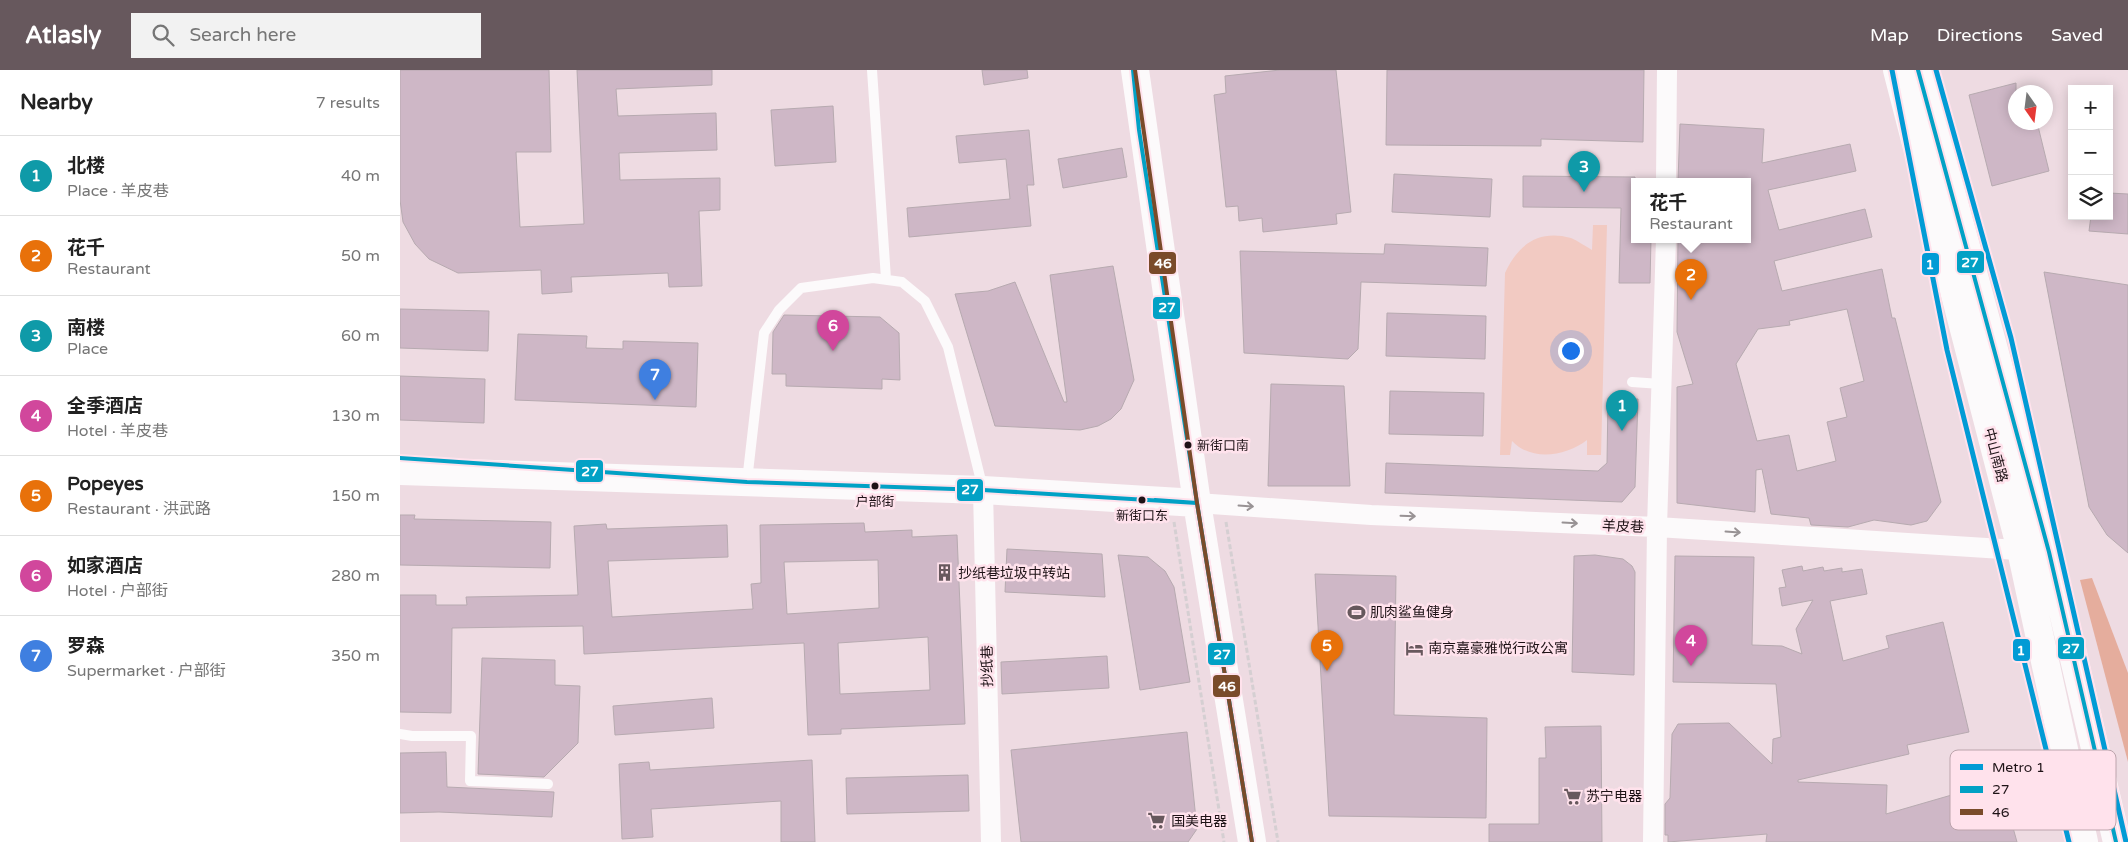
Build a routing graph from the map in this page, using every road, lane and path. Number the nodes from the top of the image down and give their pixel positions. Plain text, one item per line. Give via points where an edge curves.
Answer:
1 (872, 70) edge
2 (1135, 70) edge
3 (1667, 70) edge
4 (1896, 70) edge
5 (1918, 70) edge
6 (1666, 178) edge
7 (1666, 243) edge
8 (886, 279) junction
9 (1632, 382) dead end
10 (1661, 384) junction
11 (400, 471) edge
12 (747, 482) junction
13 (983, 490) junction
14 (1197, 503) junction
15 (1656, 527) junction
16 (2021, 550) junction
17 (2049, 552) junction
18 (400, 734) edge
19 (2064, 750) edge
20 (2069, 750) edge
21 (2095, 750) edge
22 (548, 784) dead end
23 (991, 842) edge
24 (1224, 842) edge
25 (1252, 842) edge
26 (1278, 842) edge
27 (1653, 842) edge

1 - 8 lane
2 - 14 main road
3 - 6 street
4 - 16 lane
5 - 17 main road, 中山南路
7 - 10 street
8 - 12 lane via 800,288 779,310 764,333
8 - 13 lane via 902,282 925,301 948,347
9 - 10 lane
10 - 15 street
11 - 12 main road
12 - 13 main road
13 - 14 main road
13 - 23 street, 抄纸巷
14 -> 15 street, 羊皮巷 via 1371,515
14 - 24 path
14 - 25 main road
14 - 26 path
15 -> 16 street, 羊皮巷
15 - 27 street
16 - 17 street, 羊皮巷
16 - 19 main road
16 - 20 lane
17 - 21 main road, 中山南路
18 - 22 lane via 471,736 470,781

